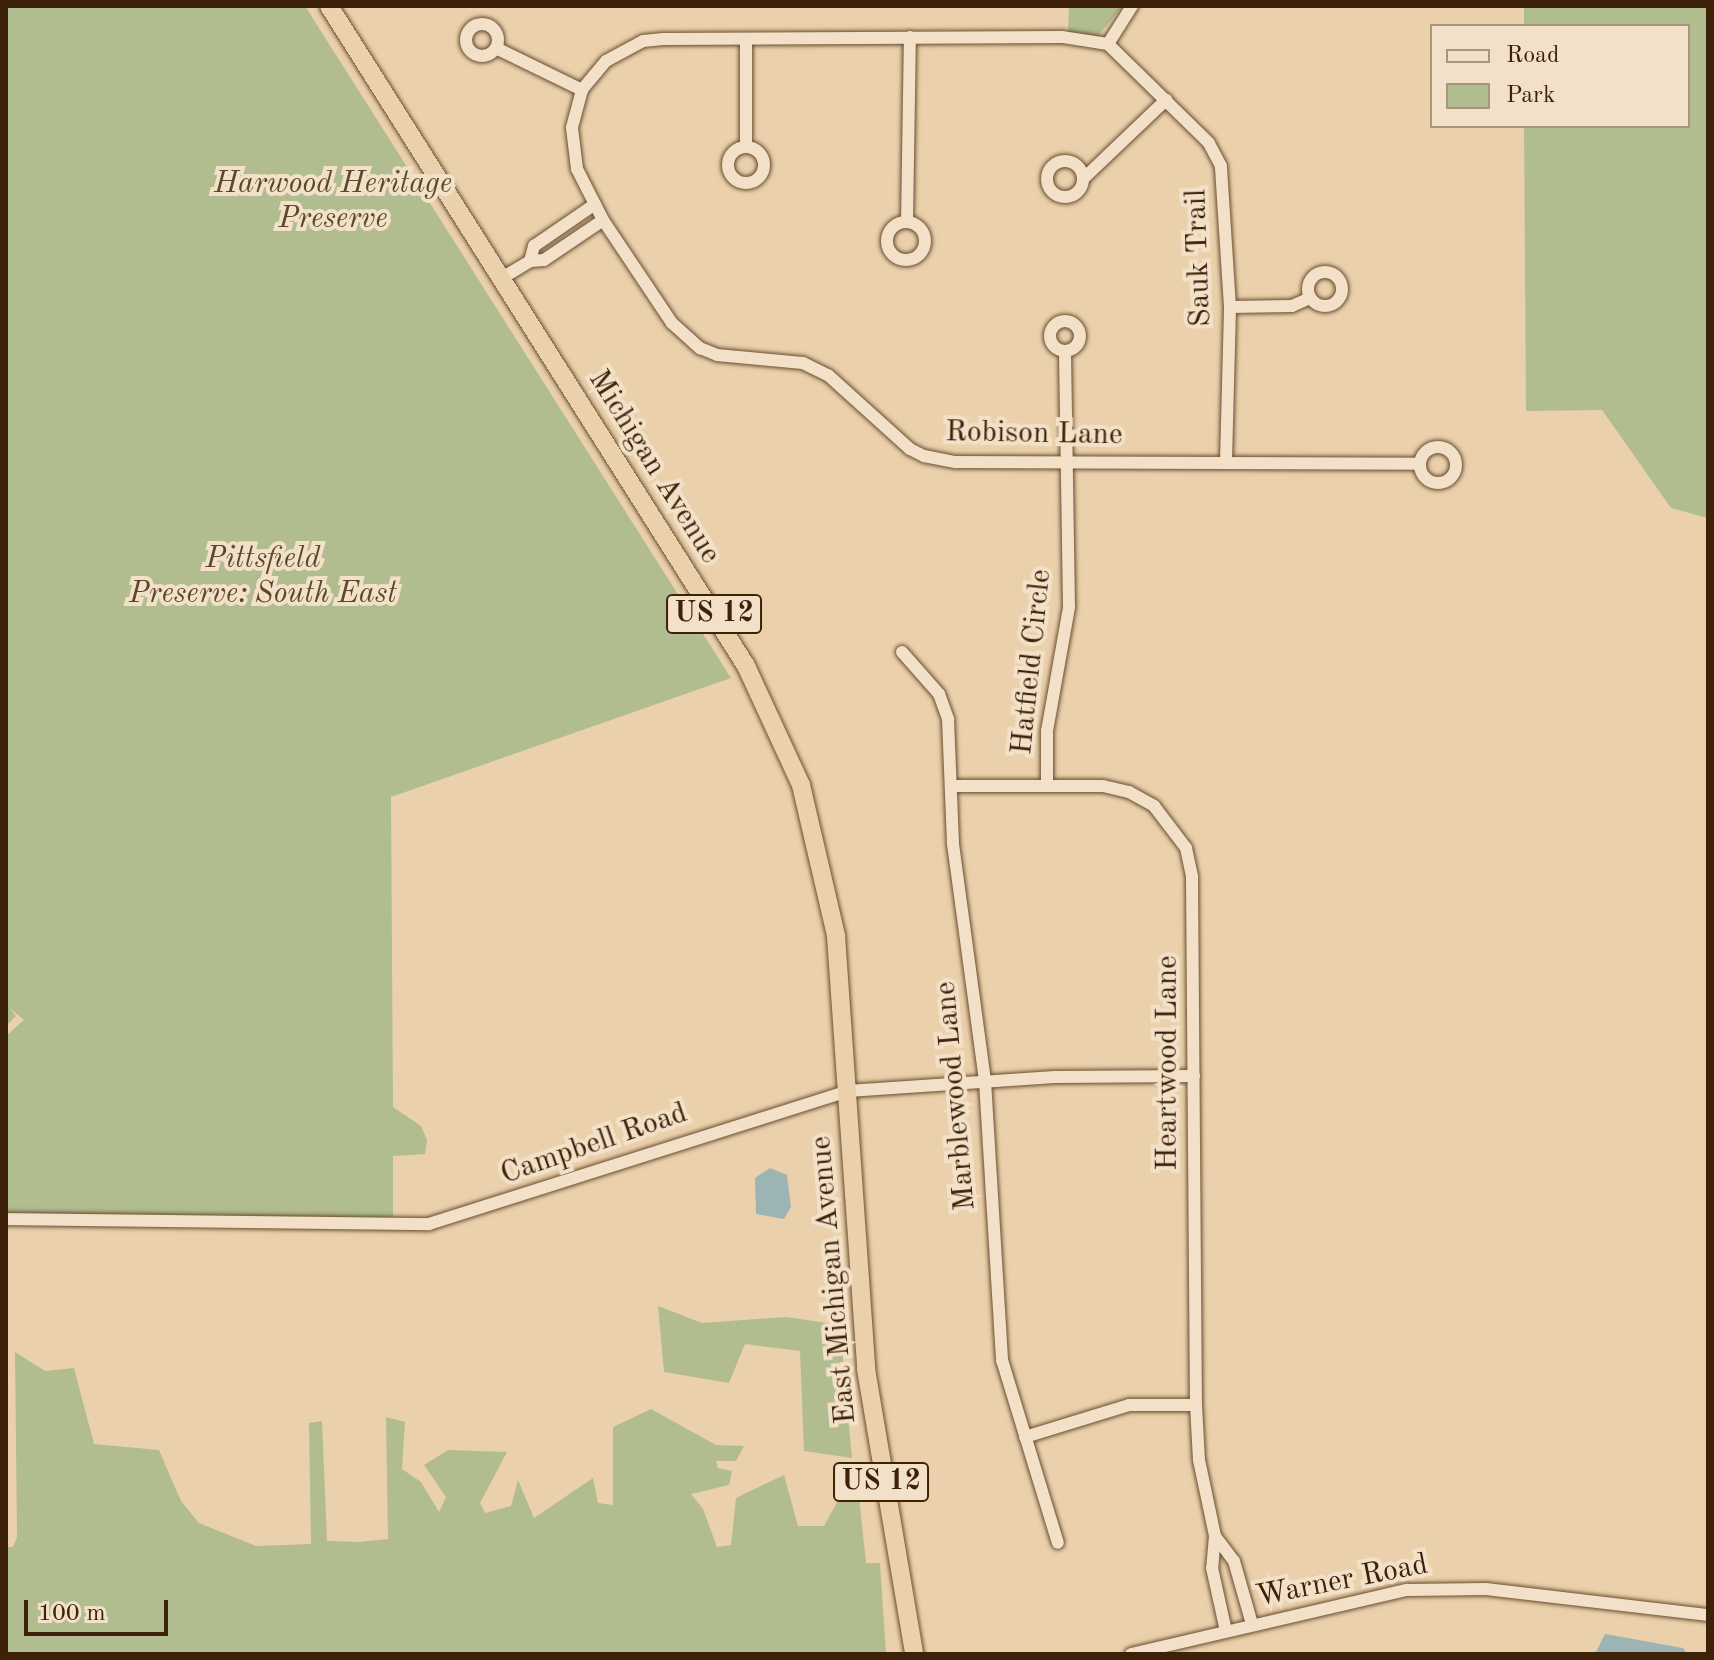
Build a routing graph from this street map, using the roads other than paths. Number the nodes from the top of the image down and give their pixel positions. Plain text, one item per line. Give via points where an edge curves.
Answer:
1 (329, 6) edge
2 (1132, 6) edge
3 (910, 37) junction
4 (746, 40) junction
5 (1108, 44) junction
6 (496, 48) dead end
7 (582, 90) junction
8 (1166, 100) junction
9 (746, 147) dead end
10 (1083, 179) dead end
11 (595, 204) junction
12 (603, 220) junction
13 (907, 222) dead end
14 (530, 261) junction
15 (502, 278) junction
16 (1310, 298) dead end
17 (1230, 307) junction
18 (1065, 352) dead end
19 (1226, 461) junction
20 (1069, 462) junction
21 (1420, 464) dead end
22 (902, 652) dead end
23 (952, 786) junction
24 (1047, 786) junction
25 (1194, 1076) junction
26 (985, 1081) junction
27 (848, 1091) junction
28 (6, 1219) edge
29 (1196, 1405) junction
30 (1025, 1437) junction
31 (1215, 1536) junction
32 (1058, 1543) dead end
33 (1708, 1615) edge
34 (1252, 1624) junction
35 (1226, 1631) junction
36 (914, 1654) edge
37 (1131, 1654) edge

1 - 15 highway, Michigan Avenue / US 12
2 - 5 street
3 - 4 street
3 - 5 street via 1062,37
3 - 13 street
4 - 7 street via 643,41 606,61
4 - 9 street
5 - 8 street, Sauk Trail
6 - 7 street
7 - 11 street via 572,148
8 - 10 street
8 - 17 street, Sauk Trail via 1209,143 1221,166
11 - 12 street
11 - 14 street via 534,246
12 - 14 street via 544,260
12 - 20 street, Robison Lane via 672,323 700,348 717,355 803,363 828,375 924,456 956,462
14 - 15 street
15 - 27 highway, Michigan Avenue / US 12 via 738,653 781,738 805,798 829,892
16 - 17 street via 1292,306
17 - 19 street, Sauk Trail
18 - 20 street, Hatfield Circle
19 - 20 street, Robison Lane
19 - 21 street, Robison Lane
20 - 24 street, Hatfield Circle via 1069,607 1047,731
22 - 23 street, Marblewood Lane via 939,694 948,719
23 - 24 street, Heartwood Lane
23 - 26 street, Marblewood Lane via 957,885
24 - 25 street, Heartwood Lane via 1129,792 1154,806 1186,848 1192,877
25 - 26 street, Campbell Road
25 - 29 street, Heartwood Lane
26 - 27 street, Campbell Road
26 - 30 street, Marblewood Lane via 1002,1360
27 - 28 street, Campbell Road via 429,1224
27 - 36 highway, East Michigan Avenue / US 12 via 866,1369
29 - 30 street via 1129,1405
29 - 31 street, Heartwood Lane via 1199,1460
30 - 32 street, Marblewood Lane
31 - 34 street, Heartwood Lane via 1234,1561
31 - 35 street, Heartwood Lane via 1212,1568
33 - 34 street, Warner Road via 1486,1589 1387,1593
34 - 35 street, Warner Road
35 - 37 street, Warner Road

